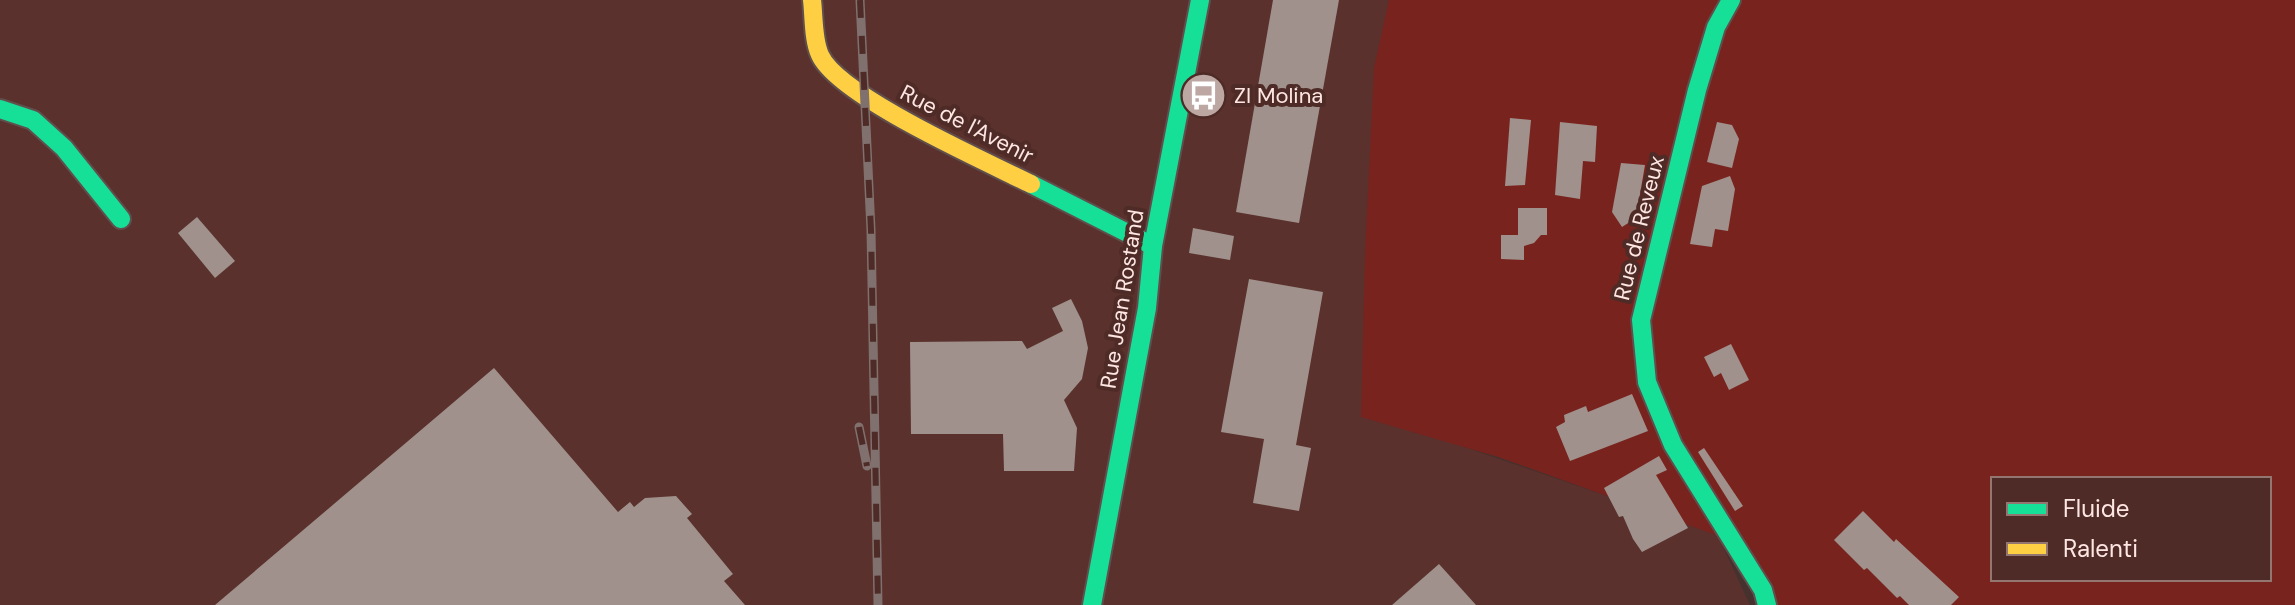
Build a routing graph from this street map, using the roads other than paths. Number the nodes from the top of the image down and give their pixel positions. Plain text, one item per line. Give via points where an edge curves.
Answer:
1 (812, 0) edge
2 (1200, 0) edge
3 (1731, 0) edge
4 (0, 109) edge
5 (121, 219) dead end
6 (1153, 246) junction
7 (1092, 605) edge
8 (1767, 605) edge

1 - 6 street, Rue de l'Avenir via 819,54 830,71 863,96
2 - 6 street, Rue Jean Rostand
3 - 8 street, Rue de Reveux via 1716,27 1697,90 1641,320 1647,382 1673,445 1763,590
4 - 5 street via 33,120 64,148
6 - 7 street, Rue Jean Rostand via 1147,308

